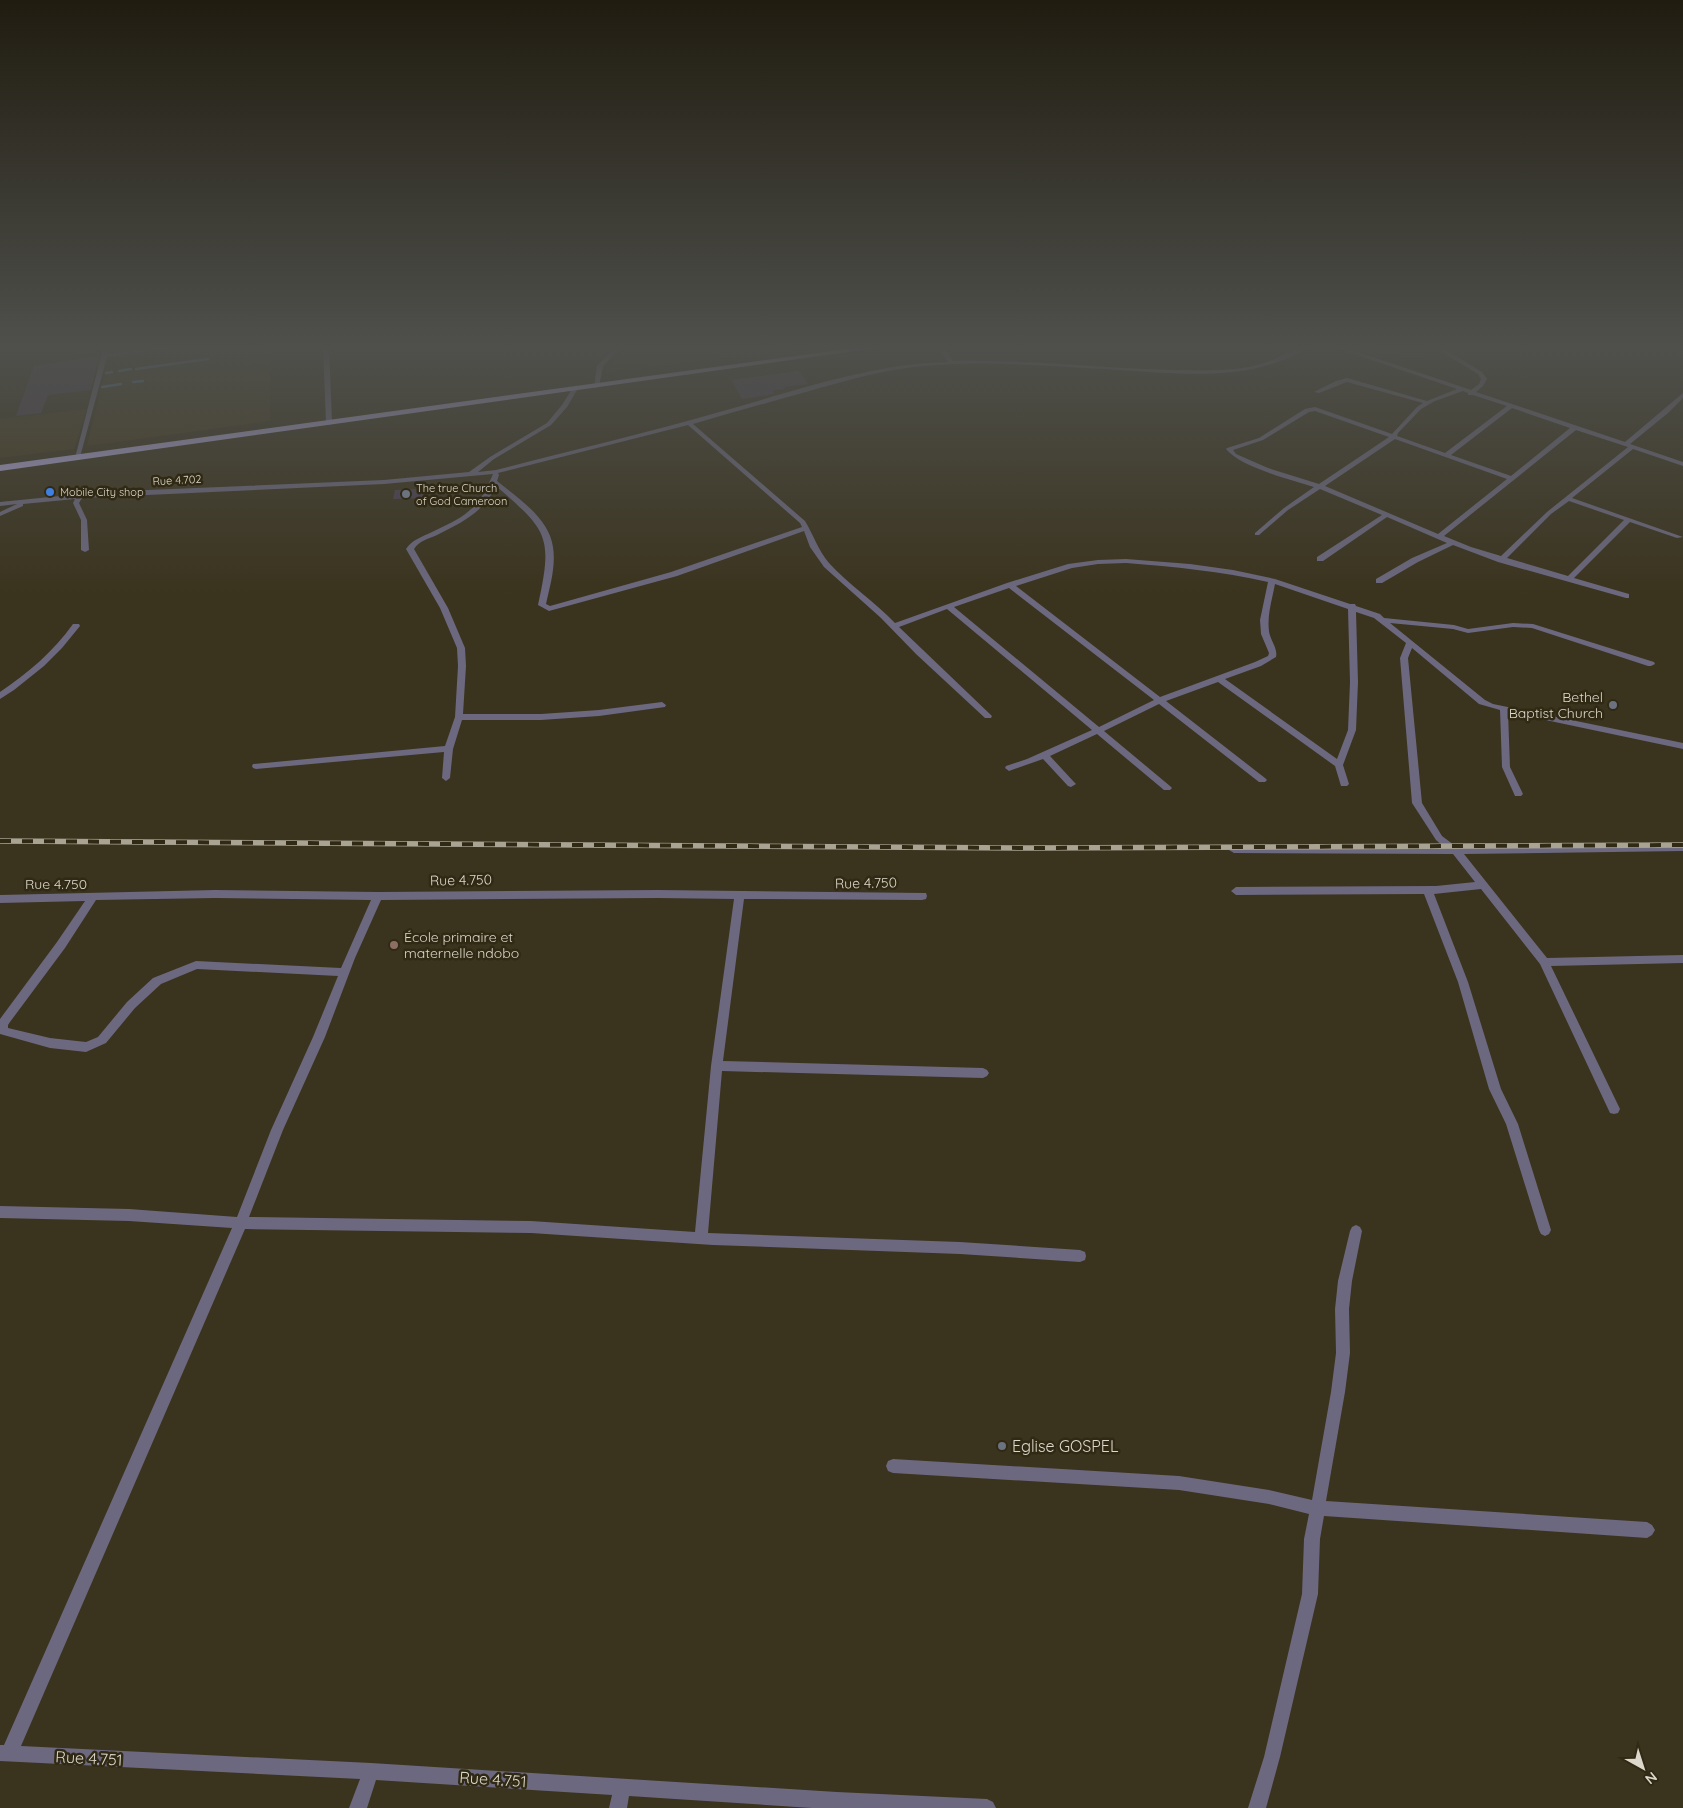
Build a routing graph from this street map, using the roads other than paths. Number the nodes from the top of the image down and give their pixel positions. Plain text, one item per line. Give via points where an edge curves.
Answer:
1 (84, 429) edge
2 (287, 429) edge
3 (296, 429) edge
4 (539, 429) edge
5 (664, 429) edge
6 (696, 429) edge
7 (1274, 429) edge
8 (1371, 429) edge
9 (1398, 429) edge
10 (1480, 429) edge
11 (1574, 429) edge
12 (1575, 429) edge
13 (1647, 429) edge
14 (261, 434) junction
15 (1394, 437) junction
16 (1629, 446) junction
17 (1446, 455) junction
18 (77, 457) junction
19 (1683, 464) edge
20 (0, 470) edge
21 (496, 472) junction
22 (470, 475) junction
23 (1512, 478) junction
24 (494, 481) junction
25 (1321, 487) junction
26 (79, 496) junction
27 (1567, 498) junction
28 (34, 500) junction
29 (0, 504) edge
30 (0, 514) edge
31 (1388, 514) junction
32 (1629, 519) junction
33 (807, 528) junction
34 (1257, 534) dead end
35 (1440, 536) junction
36 (1679, 537) dead end
37 (1454, 542) junction
38 (85, 550) dead end
39 (1320, 559) dead end
40 (1501, 560) junction
41 (1569, 579) junction
42 (1272, 581) junction
43 (1379, 581) dead end
44 (1010, 585) junction
45 (1626, 596) dead end
46 (1352, 606) junction
47 (949, 607) junction
48 (1384, 620) junction
49 (76, 626) dead end
50 (893, 626) junction
51 (1410, 642) junction
52 (1651, 664) dead end
53 (1220, 679) junction
54 (0, 696) edge
55 (1161, 700) junction
56 (662, 705) dead end
57 (1504, 709) junction
58 (988, 716) dead end
59 (459, 717) junction
60 (1096, 731) junction
61 (1683, 746) edge
62 (449, 749) junction
63 (1044, 755) junction
64 (1339, 765) junction
65 (256, 766) dead end
66 (1008, 768) dead end
67 (446, 778) dead end
68 (1262, 780) dead end
69 (1072, 784) dead end
70 (1344, 784) dead end
71 (1167, 788) dead end
72 (1518, 794) dead end
73 (1683, 848) edge
74 (1234, 850) dead end
75 (1456, 851) junction
76 (1483, 884) junction
77 (1428, 890) junction
78 (1236, 892) dead end
79 (740, 895) junction
80 (378, 896) junction
81 (922, 896) dead end
82 (0, 898) edge
83 (92, 898) junction
84 (1683, 959) edge
85 (1544, 962) junction
86 (344, 972) junction
87 (717, 1066) junction
88 (983, 1073) dead end
89 (1614, 1109) dead end
90 (0, 1212) edge
91 (241, 1222) junction
92 (1545, 1230) dead end
93 (1356, 1231) dead end
94 (701, 1238) junction
95 (1080, 1256) dead end
96 (892, 1466) dead end
97 (1316, 1508) junction
98 (1647, 1530) dead end
99 (4, 1753) edge
100 (371, 1772) junction
101 (622, 1787) junction
102 (358, 1808) edge
103 (618, 1808) edge
104 (986, 1808) edge
105 (1257, 1808) edge

1 - 18 street
2 - 14 highway
3 - 14 highway
4 - 22 street
5 - 21 street, Rue 4.702
6 - 33 street
7 - 25 street via 1261,439 1229,449 1257,465
8 - 15 street
9 - 15 street
10 - 17 street
11 - 23 street
12 - 16 street
13 - 16 street
14 - 18 highway
14 - 20 highway
15 - 17 street
15 - 25 street
16 - 19 street
16 - 27 street
17 - 23 street
18 - 20 highway
21 - 22 street, Rue 4.702
21 - 24 street
22 - 26 street, Rue 4.702
23 - 35 street
24 - 33 street via 526,509 546,534 550,546 549,571 542,605 549,609 674,574
24 - 59 street via 492,490 468,517 417,542 410,549 444,608 461,648
25 - 31 street
25 - 34 street via 1286,509
26 - 28 street, Rue 4.702
26 - 38 street via 76,503 84,520
27 - 32 street
27 - 40 street
28 - 29 street, Rue 4.702
28 - 30 street
31 - 35 street
31 - 39 street
32 - 36 street
32 - 41 street
33 - 50 street via 814,547 827,565
35 - 37 street
37 - 40 street
37 - 43 street
40 - 41 street
41 - 45 street
42 - 44 street via 1233,572 1126,561 1071,566
42 - 46 street
42 - 53 street via 1264,620 1265,634 1273,654 1258,664
44 - 47 street
44 - 55 street
46 - 48 street
46 - 64 street via 1352,730
47 - 50 street
47 - 60 street via 991,639
48 - 51 street
48 - 52 street via 1454,626 1468,631 1513,625 1533,626
49 - 54 street via 51,657
50 - 58 street
51 - 57 street via 1482,702
51 - 75 street via 1404,658 1404,672 1417,803 1439,838
53 - 55 street
53 - 64 street
55 - 60 street
55 - 68 street
56 - 59 street via 541,717
57 - 61 street
57 - 72 street via 1506,767
59 - 62 street
60 - 63 street
60 - 71 street
62 - 65 street
62 - 67 street
63 - 66 street
63 - 69 street
64 - 70 street
73 - 75 street
74 - 75 street
75 - 76 street
76 - 77 street
76 - 85 street
77 - 78 street
77 - 92 street via 1464,982 1494,1089 1512,1124
79 - 80 street, Rue 4.750
79 - 81 street, Rue 4.750 via 817,898
79 - 87 street
80 - 83 street, Rue 4.750 via 215,894
80 - 86 street
82 - 83 street, Rue 4.750
83 - 86 street via 2,1025 4,1032 50,1043 95,1044 157,981 196,965
84 - 85 street
85 - 89 street
86 - 91 street
87 - 88 street
87 - 94 street
90 - 91 street
91 - 94 street via 531,1227
91 - 99 street
93 - 97 street via 1342,1309 1343,1353 1338,1392
94 - 95 street
96 - 97 street via 1180,1483
97 - 98 street
97 - 105 street via 1310,1594
99 - 100 street, Rue 4.751
100 - 101 street, Rue 4.751
100 - 102 street
101 - 103 street
101 - 104 street, Rue 4.751

